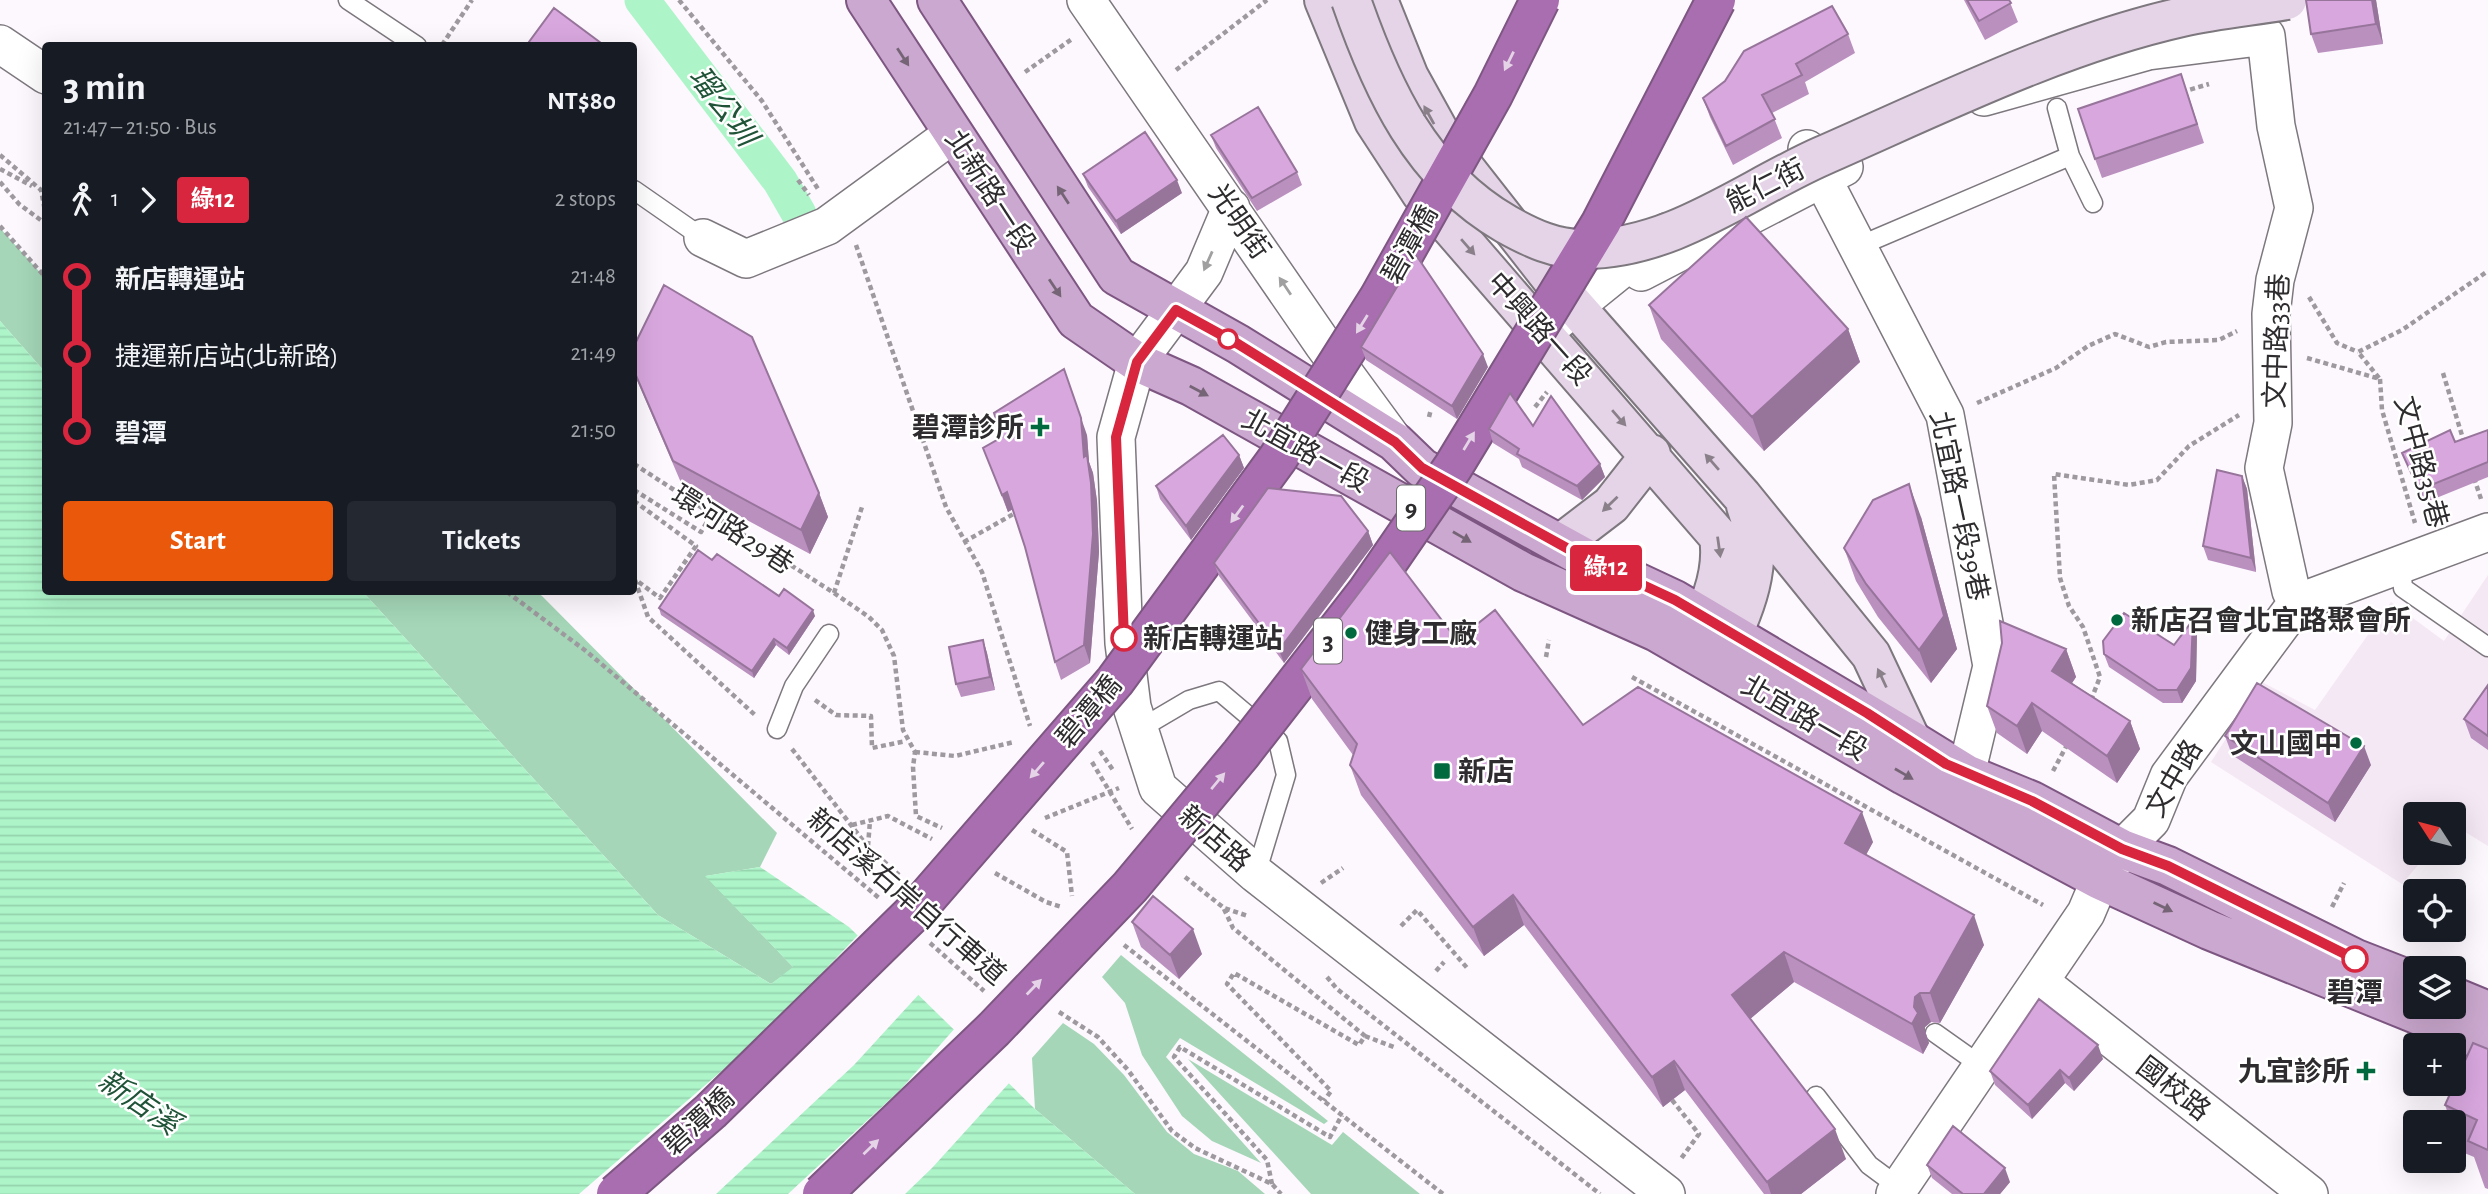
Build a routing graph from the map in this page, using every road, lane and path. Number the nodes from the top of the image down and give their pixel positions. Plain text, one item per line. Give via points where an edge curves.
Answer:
1 (348, 0) edge
2 (472, 0) edge
3 (679, 0) edge
4 (866, 0) edge
5 (937, 0) edge
6 (1267, 0) edge
7 (1324, 0) edge
8 (1351, 0) edge
9 (1378, 0) edge
10 (1539, 0) edge
11 (1716, 0) edge
12 (2287, 0) edge
13 (1092, 10) edge
14 (411, 42) edge
15 (445, 42) edge
16 (0, 44) edge
17 (42, 72) edge
18 (2209, 84) dead end
19 (996, 91) junction
20 (1147, 92) junction
21 (2172, 95) edge
22 (2057, 108) dead end
23 (953, 134) junction
24 (0, 155) edge
25 (2070, 156) junction
26 (1815, 164) junction
27 (0, 169) edge
28 (798, 180) dead end
29 (0, 182) edge
30 (42, 190) edge
31 (42, 190) edge
32 (637, 192) edge
33 (2093, 202) dead end
34 (1231, 208) junction
35 (824, 220) junction
36 (42, 221) edge
37 (0, 226) edge
38 (703, 238) joint
39 (1859, 246) junction
40 (2488, 271) edge
41 (42, 275) edge
42 (1582, 300) junction
43 (1176, 310) junction
44 (2271, 314) junction
45 (1544, 332) junction
46 (2337, 343) dead end
47 (2358, 352) junction
48 (2303, 357) dead end
49 (1137, 362) junction
50 (2443, 373) dead end
51 (2380, 379) junction
52 (2274, 392) junction
53 (1431, 409) edge
54 (1945, 415) junction
55 (1429, 417) dead end
56 (1395, 442) junction
57 (2467, 452) edge
58 (1651, 454) junction
59 (2471, 465) edge
60 (637, 466) edge
61 (637, 492) edge
62 (1742, 496) junction
63 (637, 503) edge
64 (862, 507) dead end
65 (1020, 510) edge
66 (711, 515) junction
67 (2485, 518) edge
68 (964, 542) junction
69 (1560, 544) junction
70 (2413, 561) junction
71 (637, 581) edge
72 (637, 586) edge
73 (834, 593) junction
74 (511, 595) edge
75 (2297, 603) junction
76 (829, 634) dead end
77 (1549, 640) dead end
78 (1710, 642) junction
79 (2488, 647) edge
80 (1546, 657) dead end
81 (1632, 677) dead end
82 (2087, 711) edge
83 (836, 715) dead end
84 (777, 729) junction
85 (1138, 730) junction
86 (2074, 733) edge
87 (1033, 737) dead end
88 (1020, 740) dead end
89 (1911, 740) junction
90 (906, 741) junction
91 (1966, 775) junction
92 (1112, 792) dead end
93 (2032, 801) junction
94 (888, 816) dead end
95 (870, 821) junction
96 (852, 825) junction
97 (1026, 826) dead end
98 (868, 847) junction
99 (2122, 849) junction
100 (1343, 868) dead end
101 (1256, 874) junction
102 (2100, 880) junction
103 (909, 883) dead end
104 (1321, 883) dead end
105 (887, 904) dead end
106 (2043, 905) dead end
107 (950, 919) dead end
108 (1255, 922) dead end
109 (1401, 926) dead end
110 (927, 941) dead end
111 (1468, 969) dead end
112 (1324, 973) dead end
113 (1012, 974) dead end
114 (2403, 977) edge
115 (2040, 982) junction
116 (988, 995) dead end
117 (2466, 1002) edge
118 (1054, 1008) dead end
119 (2488, 1011) edge
120 (1935, 1033) dead end
121 (1365, 1036) junction
122 (2488, 1043) edge
123 (1394, 1047) dead end
124 (1983, 1067) junction
125 (1816, 1096) dead end
126 (1672, 1100) edge
127 (1342, 1115) junction
128 (1679, 1161) dead end
129 (1272, 1184) junction
130 (1898, 1191) edge
131 (616, 1194) edge
132 (822, 1194) edge
133 (1281, 1194) edge
134 (1443, 1194) edge
135 (1600, 1194) edge
136 (1666, 1194) edge
137 (2309, 1194) edge

1 - 14 lane
2 - 15 path
3 - 35 path via 762,101
4 -> 23 main road, 北新路一段 / 9
5 - 19 main road, 北新路一段 / 9
6 - 20 path
7 -> 45 street, 中興路一段 via 1374,121 1421,193
8 - 12 street, 能仁街, bridge via 1390,98 1429,160 1461,192 1537,242 1584,250 1637,243 1695,221 1818,158 2072,50 2181,17
42 -> 9 street, 中興路一段 via 1446,144 1409,77
10 -> 131 highway, 碧潭橋, bridge via 1493,95 1379,298 1278,458 1115,681 918,908 711,1111
132 -> 11 highway, 3, bridge via 994,1028 1130,887 1367,592 1453,467 1601,223
13 - 19 path
13 - 20 street, 光明街
16 - 17 street
18 - 21 path
43 -> 19 main road, 北新路一段 / 9 via 1116,276
20 - 34 street, 光明街
22 - 25 lane
23 - 35 street
23 -> 49 main road, 北新路一段 / 9 via 1076,320
24 - 30 path
25 - 33 lane
25 - 39 lane
26 - 39 street, 北宜路一段39巷
26 - 42 street via 1671,257
26 - 44 street, 文中路33巷 via 1895,142 2021,89 2148,51 2266,36 2276,126 2294,208
27 - 31 path
28 - 35 path
29 - 36 path
32 - 38 lane
34 -> 43 street, 新店路 via 1204,272
56 -> 34 street, 光明街
35 - 38 street via 746,258
35 - 68 path
37 - 41 path
39 - 54 street, 北宜路一段39巷
40 - 47 path via 2402,330
42 - 45 street
62 -> 42 street, 中興路一段
43 - 49 street, 新店路
43 - 56 main road, 北宜路一段 / 9
44 - 52 street, 文中路33巷
44 - 54 path via 2219,340 2149,347 2115,334 2056,368
45 -> 58 street, 中興路一段
46 - 47 path
47 - 51 path
48 - 51 path
49 -> 78 main road, 北宜路一段 / 9 via 1191,386 1523,572 1657,632
49 - 85 street, 新店路 via 1116,437 1124,643
50 - 57 path
51 - 70 path, 文中路35巷 via 2382,410
52 - 75 street, 文中路33巷 via 2264,468
52 - 82 path via 2189,446 2157,480 2129,485 2054,474 2060,578 2100,677
53 - 55 path
54 - 91 street, 北宜路一段39巷 via 1992,666
56 - 69 main road, 北宜路一段 / 9 via 1422,468
58 -> 69 street via 1611,505
58 -> 78 street, 中興路一段 via 1719,537 1721,559
59 - 67 path
60 - 66 path, 環河路29巷
61 - 66 path via 701,532
62 - 78 street, 中興路一段 via 1753,525 1757,559 1747,601
89 -> 62 street, 中興路一段 via 1871,655
63 - 71 path via 696,546 660,598
64 - 73 path
65 - 68 path
66 - 73 path, 環河路29巷
67 - 70 street
68 - 87 path via 982,572
69 - 78 main road, 北宜路一段 / 9 via 1675,600
70 - 75 street
70 - 79 lane via 2403,587
72 - 84 path via 648,617 750,711
73 - 90 path, 環河路29巷 via 882,630 894,656
74 - 105 path, 新店溪右岸自行車道 via 586,652
75 - 99 street, 文中路 via 2175,766 2151,820
76 - 84 lane via 794,685
77 - 80 path
78 - 89 main road, 北宜路一段 / 9
78 -> 102 main road, 北宜路一段 / 9 via 1904,775
81 - 106 path
83 - 90 path via 871,716 872,748
84 - 96 path
85 - 101 street, 新店路 via 1158,788
85 - 101 lane via 1189,700 1219,691 1278,741 1286,775
86 - 93 path
88 - 90 path via 955,756 915,752
89 - 91 main road, 北宜路一段 / 9
91 - 93 main road, 北宜路一段 / 9
92 - 97 path
93 - 99 main road, 北宜路一段 / 9
94 - 95 path
95 - 96 path
95 - 98 path
96 - 98 path
98 - 103 path
99 - 102 street, 文中路
99 - 114 main road, 北宜路一段 / 9 via 2168,866 2356,959
100 - 104 path
101 - 136 street, 新店路
102 - 115 street, 文中路 via 2086,913
102 -> 122 main road, 北宜路一段 / 9 via 2209,930
107 - 113 path
108 - 121 path via 1224,908 1233,928
109 - 111 path via 1417,910
110 - 116 path, 新店溪右岸自行車道
112 - 135 path via 1337,989
115 - 124 street, 文中路
115 - 137 street, 國校路
117 - 119 main road
118 - 129 path via 1098,1037 1172,1131
120 - 124 lane
121 - 123 path
121 - 127 path via 1359,1045 1234,973 1227,984 1331,1091 1324,1101
124 - 130 street, 文中路
125 - 130 lane via 1869,1165
126 - 128 path via 1699,1134
127 - 129 path via 1330,1137 1180,1047 1174,1057 1267,1160
127 - 134 path
129 - 133 path

